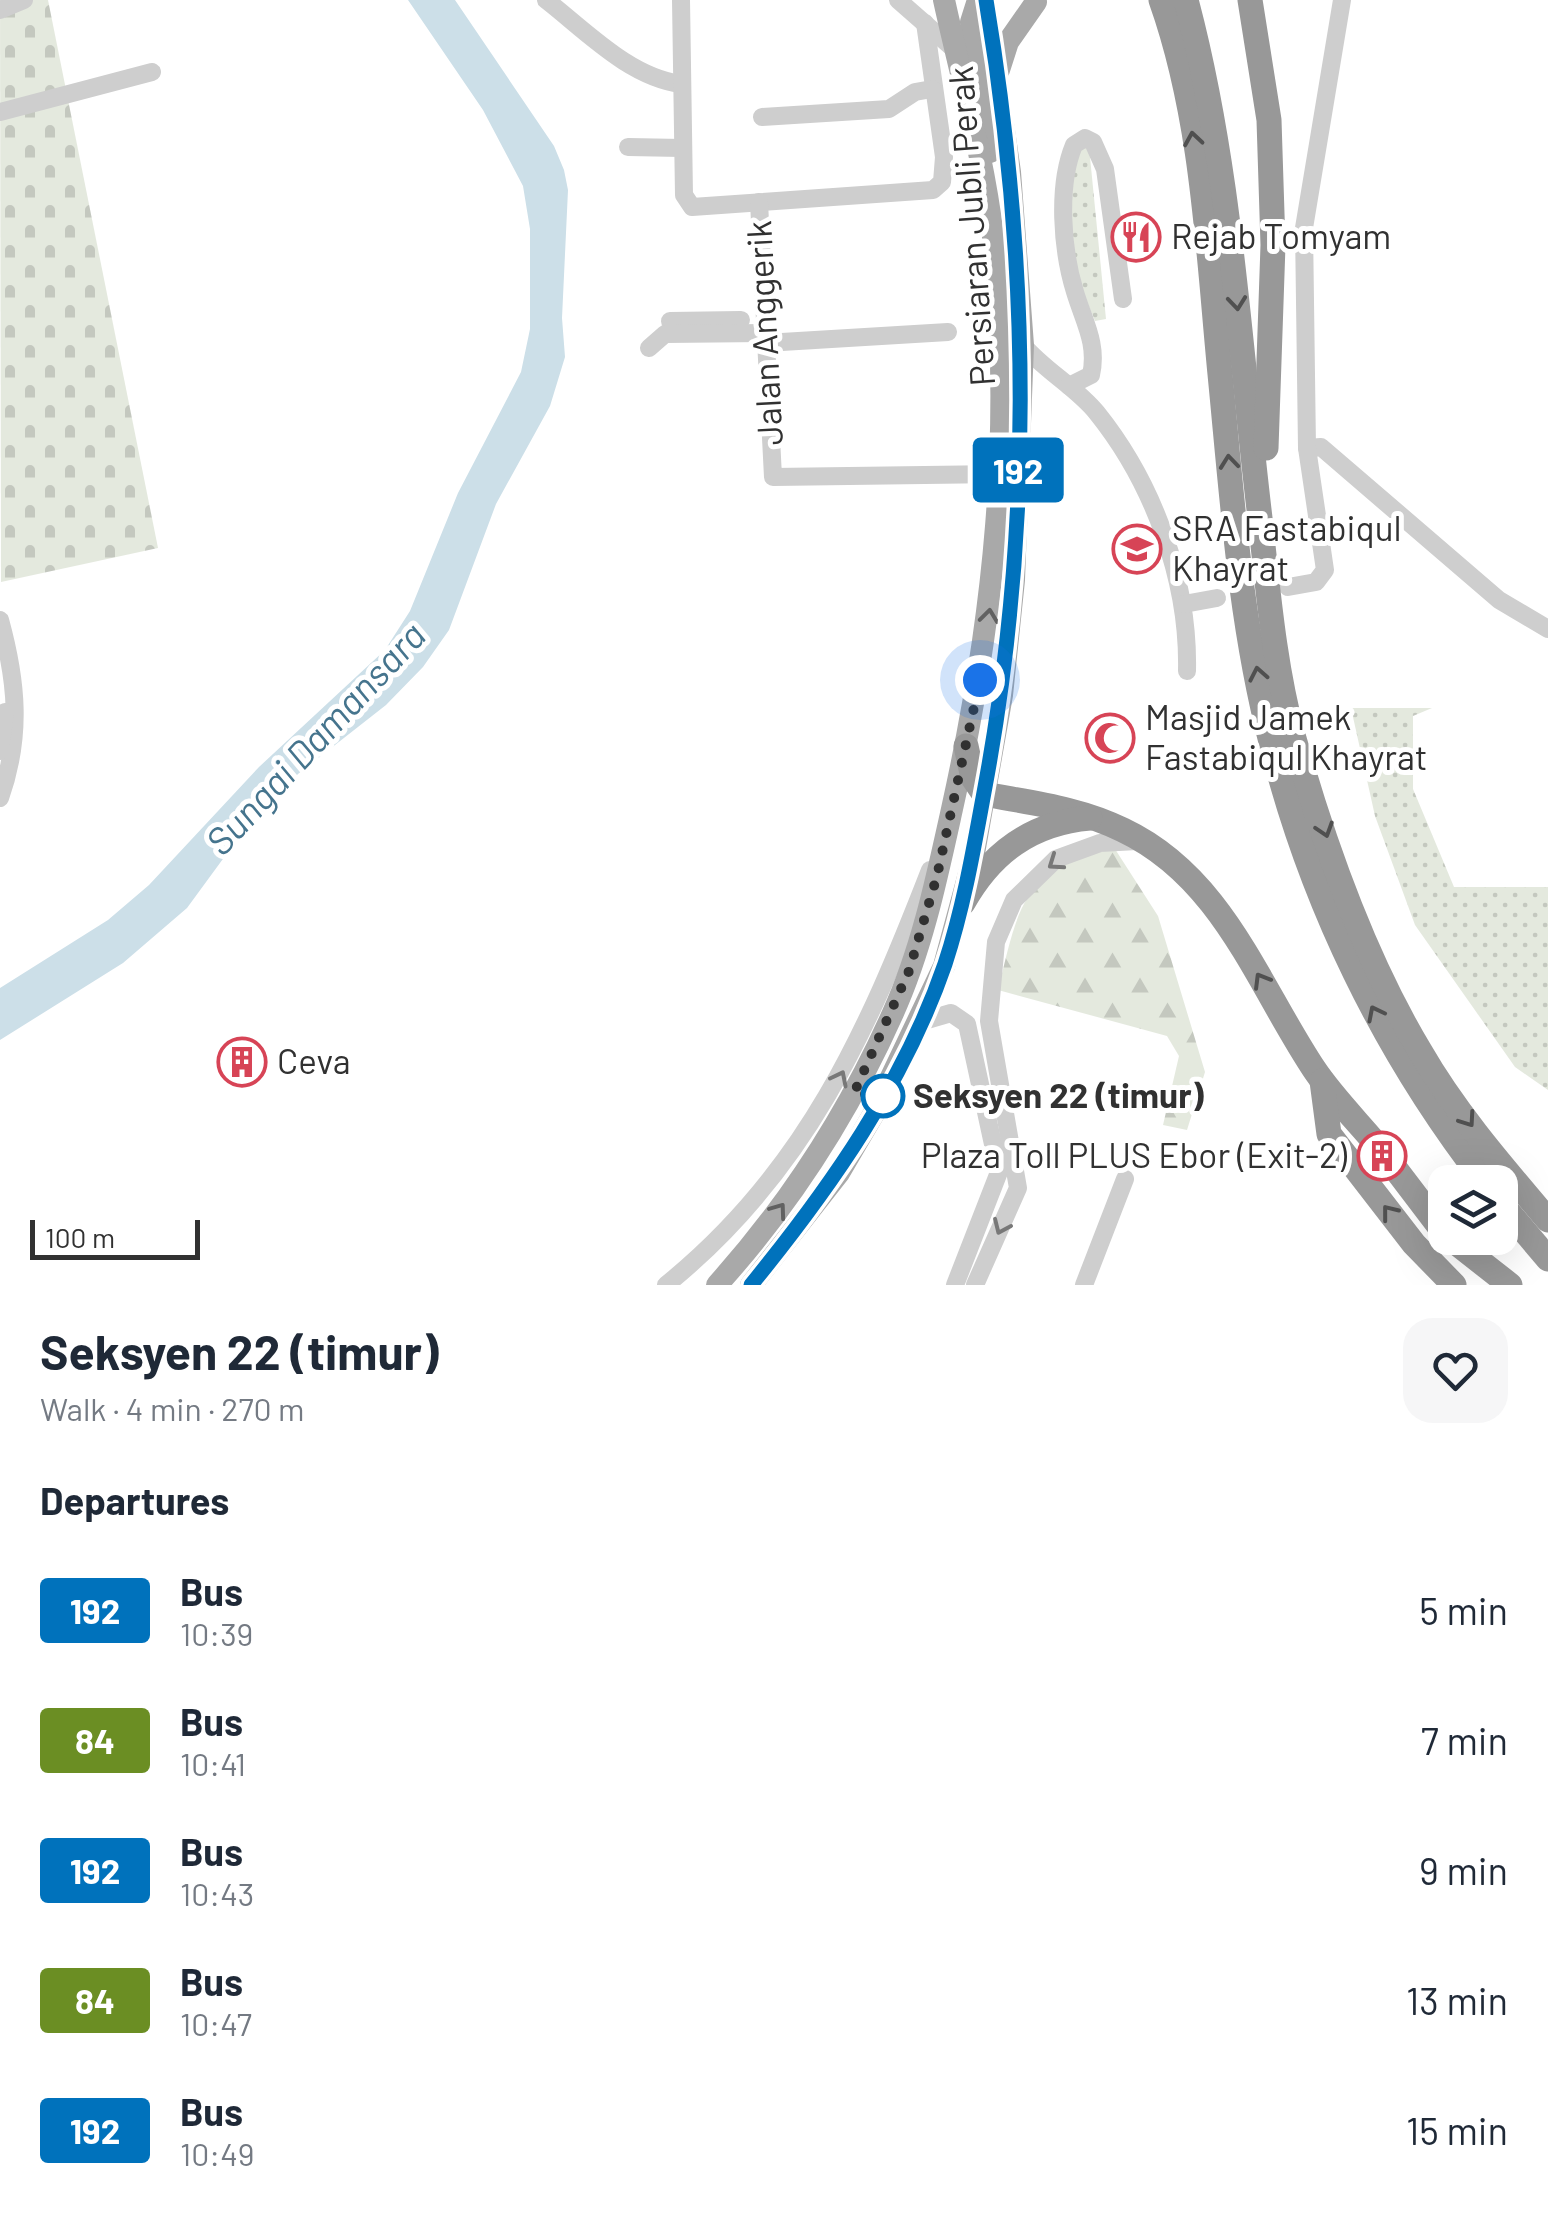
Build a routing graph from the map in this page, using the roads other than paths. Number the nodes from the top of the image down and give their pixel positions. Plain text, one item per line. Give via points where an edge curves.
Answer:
1 (24, 0) edge
2 (546, 0) edge
3 (681, 0) edge
4 (898, 0) edge
5 (944, 0) edge
6 (1161, 0) edge
7 (1186, 0) edge
8 (1250, 0) edge
9 (1342, 0) edge
10 (1039, 1) edge
11 (978, 4) edge
12 (0, 10) edge
13 (925, 24) junction
14 (955, 50) junction
15 (929, 70) junction
16 (152, 72) dead end
17 (998, 74) junction
18 (962, 78) junction
19 (680, 84) junction
20 (932, 90) junction
21 (0, 112) edge
22 (762, 117) dead end
23 (976, 142) junction
24 (941, 144) junction
25 (628, 147) dead end
26 (682, 148) junction
27 (758, 202) junction
28 (992, 235) junction
29 (1122, 299) dead end
30 (741, 320) dead end
31 (670, 321) dead end
32 (722, 326) junction
33 (948, 332) dead end
34 (765, 338) junction
35 (1023, 345) junction
36 (649, 348) dead end
37 (1069, 386) junction
38 (1307, 448) junction
39 (1000, 474) junction
40 (1255, 476) junction
41 (1288, 587) dead end
42 (1218, 598) dead end
43 (1184, 604) junction
44 (0, 620) edge
45 (1548, 629) edge
46 (0, 658) edge
47 (1187, 671) dead end
48 (966, 746) junction
49 (0, 751) edge
50 (984, 794) junction
51 (0, 798) edge
52 (950, 817) junction
53 (1094, 818) junction
54 (1147, 842) junction
55 (963, 904) junction
56 (920, 1022) junction
57 (1322, 1080) junction
58 (1473, 1165) edge
59 (1125, 1179) dead end
60 (1428, 1210) edge
61 (1548, 1220) edge
62 (1518, 1223) edge
63 (1472, 1255) edge
64 (1548, 1259) edge
65 (978, 1280) edge
66 (666, 1285) edge
67 (717, 1285) edge
68 (751, 1285) edge
69 (955, 1285) edge
70 (1084, 1285) edge
71 (1454, 1285) edge
72 (1510, 1285) edge

1 - 12 street
2 - 19 street via 629,64
3 - 19 street
4 - 13 street
5 - 14 main road, Persiaran Jubli Perak
58 -> 6 highway via 1400,1062 1346,957 1271,743 1244,602 1204,209 1185,90
7 -> 40 highway via 1224,186
8 - 40 highway via 1269,120 1273,245 1266,449
9 - 38 street via 1304,228
10 - 11 main road
10 - 17 main road via 1008,42
11 - 17 main road, Persiaran Jubli Perak
11 - 28 main road via 971,22 988,127
13 - 14 street
13 - 15 street
14 - 18 main road, Persiaran Jubli Perak
15 - 18 street
15 - 20 street
16 - 21 street
17 - 35 main road, Persiaran Jubli Perak
18 - 23 main road, Persiaran Jubli Perak
19 - 26 street
20 - 22 street via 914,92 890,109
20 - 24 street
23 - 24 street
23 - 28 main road, Persiaran Jubli Perak
24 - 27 street via 944,173 933,190
25 - 26 street
26 - 27 street via 684,195 692,206
27 - 34 street, Jalan Anggerik
28 - 39 main road, Persiaran Jubli Perak
29 - 37 street via 1106,169 1093,142 1084,138 1074,145 1064,188 1071,275 1094,360 1090,375
30 - 32 street
31 - 32 street
32 - 34 street
32 - 36 street via 666,334
33 - 34 street
34 - 39 street, Jalan Anggerik via 773,477
35 - 37 street
35 - 50 main road, Persiaran Jubli Perak via 1014,580
37 - 43 street via 1096,412 1132,467 1160,525
38 - 41 street via 1325,570 1316,582
38 - 45 street via 1322,446 1500,600
48 -> 39 main road, Persiaran Jubli Perak via 992,593
40 -> 61 highway via 1293,733 1367,945 1420,1052
42 - 43 street
43 - 47 street
44 - 51 street via 14,670 18,730
46 - 49 street via 6,728
48 - 50 highway
48 - 52 main road, Persiaran Jubli Perak
50 - 53 highway
50 - 55 main road, Persiaran Jubli Perak
66 -> 52 street via 757,1198 830,1098 885,986
67 -> 52 main road, Persiaran Jubli Perak via 805,1174 862,1078 909,971
53 - 54 highway
53 - 55 highway via 1014,842 983,870
57 -> 54 highway via 1224,917 1180,864
54 -> 65 street via 1100,843 1056,860 1014,900 996,942 989,1020 1018,1188
55 - 56 main road, Persiaran Jubli Perak
56 - 68 main road, Persiaran Jubli Perak via 838,1173
56 - 69 street via 951,1012 966,1024 999,1172
57 - 60 highway
71 -> 57 highway via 1329,1134
59 - 70 street
62 - 64 highway
63 - 72 highway
65 - 69 street

